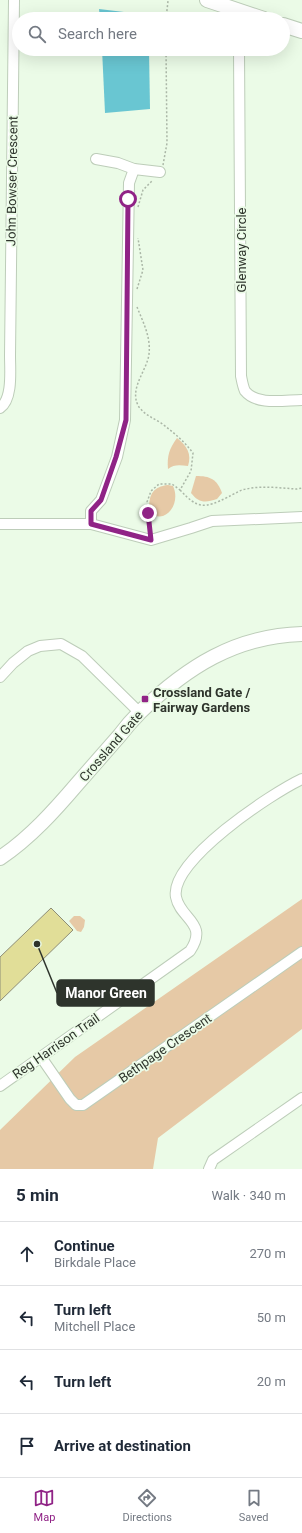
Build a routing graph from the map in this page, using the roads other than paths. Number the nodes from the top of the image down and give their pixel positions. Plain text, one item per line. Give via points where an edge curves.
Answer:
1 (14, 0) edge
2 (206, 0) edge
3 (14, 12) edge
4 (233, 12) edge
5 (290, 27) edge
6 (302, 31) edge
7 (13, 56) edge
8 (239, 56) edge
9 (96, 159) dead end
10 (134, 169) junction
11 (160, 172) road end
12 (302, 400) edge
13 (0, 408) edge
14 (302, 517) edge
15 (0, 524) edge
16 (91, 524) junction
17 (302, 634) edge
18 (0, 677) edge
19 (139, 712) junction
20 (302, 779) edge
21 (0, 858) edge
22 (302, 952) edge
23 (41, 1057) junction
24 (0, 1086) edge
25 (302, 1098) edge
26 (208, 1169) edge

1 - 3 street, John Bowser Crescent
2 - 4 street
5 - 6 street
7 - 13 street, John Bowser Crescent via 10,356 8,397
8 - 12 street, Glenway Circle via 241,376 244,390 254,398
9 - 10 street via 118,162
10 - 11 street
10 - 16 street via 129,183 126,420 101,500 91,511
14 - 16 street via 212,521 151,540
15 - 16 street
17 - 19 street, Crossland Gate via 284,634 222,651 176,681
18 - 19 street via 28,651 40,646 61,644 82,656
19 - 21 street, Crossland Gate via 49,816
20 - 23 street, Reg Harrison Trail via 236,820 207,846 183,873 176,886 176,898 195,928 196,940 190,951
22 - 23 street, Bethpage Crescent via 83,1105 76,1105 70,1099
23 - 24 street, Reg Harrison Trail
25 - 26 street via 213,1160

